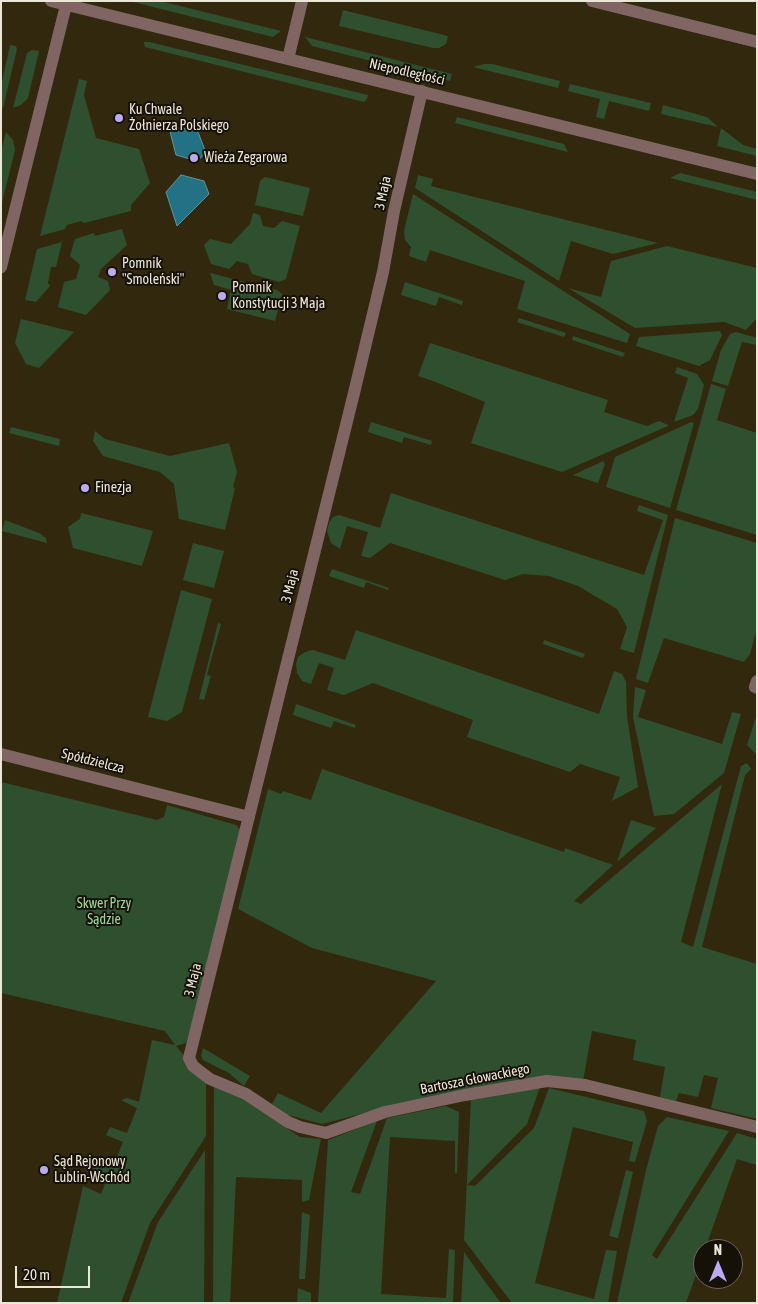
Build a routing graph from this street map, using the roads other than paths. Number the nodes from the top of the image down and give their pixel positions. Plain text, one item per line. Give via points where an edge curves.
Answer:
1 (51, 1) edge
2 (302, 1) edge
3 (592, 1) edge
4 (66, 3) edge
5 (757, 42) edge
6 (288, 59) junction
7 (422, 91) junction
8 (757, 174) edge
9 (1, 267) edge
10 (1, 754) edge
11 (249, 817) junction
12 (210, 1079) joint
13 (757, 1127) edge

1 - 4 street, Niepodległości
2 - 6 street
3 - 5 street
4 - 6 street, Niepodległości
4 - 9 street
6 - 7 street, Niepodległości
7 - 8 street, Niepodległości
7 - 11 street, 3 Maja via 383,272
10 - 11 street, Spółdzielcza
11 - 12 street, 3 Maja via 189,1058 193,1066
12 - 13 street, Bartosza Głowackiego via 246,1094 288,1122 326,1133 385,1112 547,1081 579,1084

